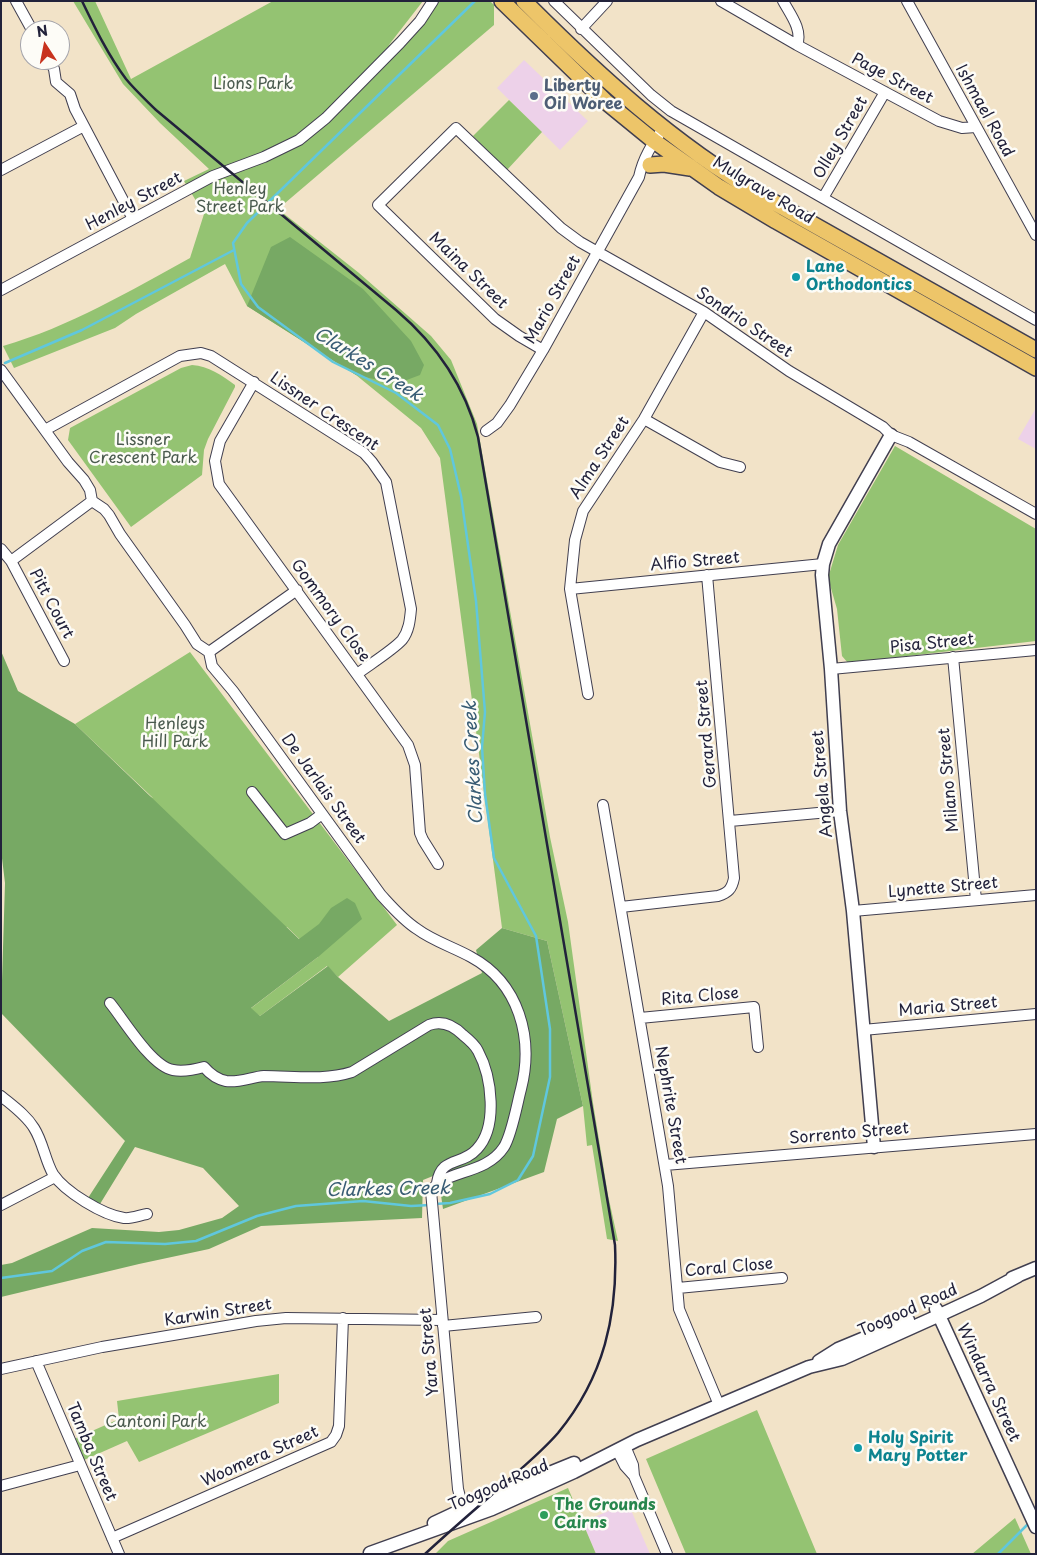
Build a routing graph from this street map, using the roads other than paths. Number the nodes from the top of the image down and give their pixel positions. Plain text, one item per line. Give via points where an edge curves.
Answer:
1 (16, 1) edge
2 (433, 1) edge
3 (502, 1) edge
4 (524, 1) edge
5 (554, 1) edge
6 (608, 1) edge
7 (722, 1) edge
8 (783, 1) edge
9 (906, 1) edge
10 (26, 20) edge
11 (581, 29) junction
12 (797, 45) junction
13 (54, 70) edge
14 (884, 92) junction
15 (84, 126) junction
16 (976, 127) junction
17 (456, 128) joint
18 (662, 138) junction
19 (650, 165) junction
20 (692, 168) junction
21 (1, 170) edge
22 (638, 177) junction
23 (823, 198) junction
24 (133, 219) junction
25 (1036, 234) edge
26 (596, 252) junction
27 (1, 290) edge
28 (704, 312) junction
29 (1036, 320) edge
30 (543, 350) junction
31 (1036, 350) edge
32 (1036, 368) edge
33 (1, 370) edge
34 (254, 382) junction
35 (644, 419) junction
36 (45, 430) junction
37 (486, 431) dead end
38 (891, 435) junction
39 (740, 467) dead end
40 (92, 501) junction
41 (1036, 514) edge
42 (1, 549) edge
43 (11, 561) junction
44 (823, 564) junction
45 (708, 575) junction
46 (570, 589) junction
47 (297, 590) junction
48 (1036, 650) edge
49 (209, 652) junction
50 (953, 657) junction
51 (64, 661) dead end
52 (831, 669) junction
53 (357, 674) junction
54 (588, 694) dead end
55 (252, 792) dead end
56 (603, 805) dead end
57 (840, 811) junction
58 (322, 814) junction
59 (730, 821) junction
60 (438, 864) dead end
61 (1036, 895) edge
62 (976, 900) junction
63 (621, 906) junction
64 (853, 911) junction
65 (110, 1003) dead end
66 (1036, 1014) edge
67 (640, 1018) junction
68 (864, 1030) junction
69 (758, 1047) dead end
70 (1, 1096) edge
71 (1036, 1134) edge
72 (874, 1147) junction
73 (665, 1165) junction
74 (55, 1176) junction
75 (433, 1190) junction
76 (1, 1205) edge
77 (147, 1214) dead end
78 (1036, 1269) edge
79 (782, 1278) dead end
80 (678, 1288) junction
81 (937, 1312) junction
82 (536, 1317) dead end
83 (343, 1318) junction
84 (442, 1323) junction
85 (900, 1333) junction
86 (949, 1336) junction
87 (36, 1361) junction
88 (1, 1368) edge
89 (809, 1368) junction
90 (719, 1406) junction
91 (986, 1419) junction
92 (620, 1447) junction
93 (80, 1464) junction
94 (1, 1486) edge
95 (465, 1513) junction
96 (1036, 1526) edge
97 (112, 1538) junction
98 (370, 1553) edge
99 (119, 1554) edge
100 (667, 1554) edge

1 - 10 street
2 - 24 street, Henley Street via 400,43 326,118 299,140 220,173
3 - 18 main road, Mulgrave Road via 593,90
4 - 18 main road, Mulgrave Road
5 - 11 street, Mulgrave Road
6 - 11 street
7 - 12 street, Page Street
8 - 12 street via 798,32
9 - 16 street, Ishmael Road
11 - 23 street, Mulgrave Road via 671,111
12 - 14 street, Page Street
13 - 15 street via 56,82 70,94
14 - 16 street, Page Street via 947,124
14 - 23 street, Olley Street
15 - 21 street
15 - 24 street
16 - 25 street, Ishmael Road
17 - 26 street, Sondrio Street via 566,231
17 - 30 street, Maina Street via 378,205 495,318
18 - 19 street, Mario Street
18 - 20 main road, Mulgrave Road
18 - 22 street, Mario Street via 641,165
18 - 31 main road, Mulgrave Road
19 - 20 main road
19 - 22 street, Mario Street
20 - 32 main road, Mulgrave Road via 769,217
22 - 26 street, Mario Street
23 - 29 street, Mulgrave Road
24 - 27 street, Henley Street
26 - 28 street, Sondrio Street
26 - 30 street, Mario Street
28 - 35 street, Alma Street
28 - 38 street, Sondrio Street via 789,371 883,427
30 - 37 street, Mario Street via 510,405 497,423
33 - 36 street, De Jarlais Street
34 - 36 street, Lissner Crescent via 211,356 191,353
34 - 47 street, Gommory Close via 220,441 215,461 219,484
34 - 53 street, Lissner Crescent via 364,454 386,482 411,609 410,620 401,640
35 - 39 street via 720,462
35 - 46 street, Alma Street via 583,510 575,540
36 - 40 street, De Jarlais Street via 90,490
38 - 41 street, Sondrio Street
38 - 44 street, Angela Street via 829,544
40 - 43 street, Pitt Court
40 - 49 street, De Jarlais Street via 104,509 192,638
42 - 43 street, Pitt Court
43 - 51 street, Pitt Court
44 - 45 street, Alfio Street
44 - 52 street, Angela Street
45 - 46 street, Alfio Street
45 - 59 street, Gerard Street
46 - 54 street, Alma Street
47 - 49 street
47 - 53 street, Gommory Close
48 - 50 street, Pisa Street
49 - 58 street, De Jarlais Street via 212,666
50 - 52 street, Pisa Street
50 - 62 street, Milano Street
52 - 57 street, Angela Street
53 - 60 street, Gommory Close via 408,745 415,764 420,833
55 - 58 street via 285,834
56 - 63 street, Nephrite Street
57 - 59 street
57 - 64 street, Angela Street
58 - 75 street, De Jarlais Street via 395,910 422,933 472,957 494,973 512,996 522,1018 525,1075 505,1146 481,1167
59 - 63 street, Gerard Street via 734,878 730,890 718,896
61 - 62 street, Lynette Street
62 - 64 street, Lynette Street
63 - 67 street, Nephrite Street
64 - 68 street, Angela Street
65 - 75 street via 153,1058 166,1068 183,1071 204,1067 212,1076 227,1082 262,1076 342,1075 429,1025 440,1022 454,1027 478,1050 490,1089 490,1122 487,1134 472,1154 443,1166
66 - 68 street, Maria Street
67 - 69 street, Rita Close via 754,1007
67 - 73 street, Nephrite Street
68 - 72 street, Angela Street
70 - 74 street via 35,1130
71 - 72 street, Sorrento Street
72 - 73 street, Sorrento Street
73 - 80 street, Nephrite Street
74 - 76 street
74 - 77 street via 100,1209 126,1218
75 - 84 street, Yara Street via 432,1214
78 - 81 street, Toogood Road via 979,1289
78 - 86 street via 1004,1290 954,1314
79 - 80 street, Coral Close
80 - 90 street, Nephrite Street via 679,1309
81 - 85 street, Toogood Road
81 - 86 street, Windarra Street
81 - 89 street, Toogood Road via 838,1349
82 - 84 street, Karwin Street
83 - 84 street, Karwin Street
83 - 87 street, Karwin Street via 256,1321
83 - 97 street, Woomera Street via 339,1426 332,1442
84 - 95 street, Yara Street via 458,1490
85 - 89 street, Toogood Road via 842,1359
85 - 91 street via 926,1329 935,1330 940,1335
86 - 91 street, Windarra Street
87 - 88 street, Karwin Street
87 - 93 street, Tamba Street
89 - 90 street, Toogood Road
90 - 92 street, Toogood Road
91 - 96 street, Windarra Street
92 - 95 street, Toogood Road via 513,1500
92 - 100 street via 634,1465 634,1476
93 - 94 street
93 - 97 street, Tamba Street
95 - 98 street, Toogood Road
97 - 99 street, Tamba Street

